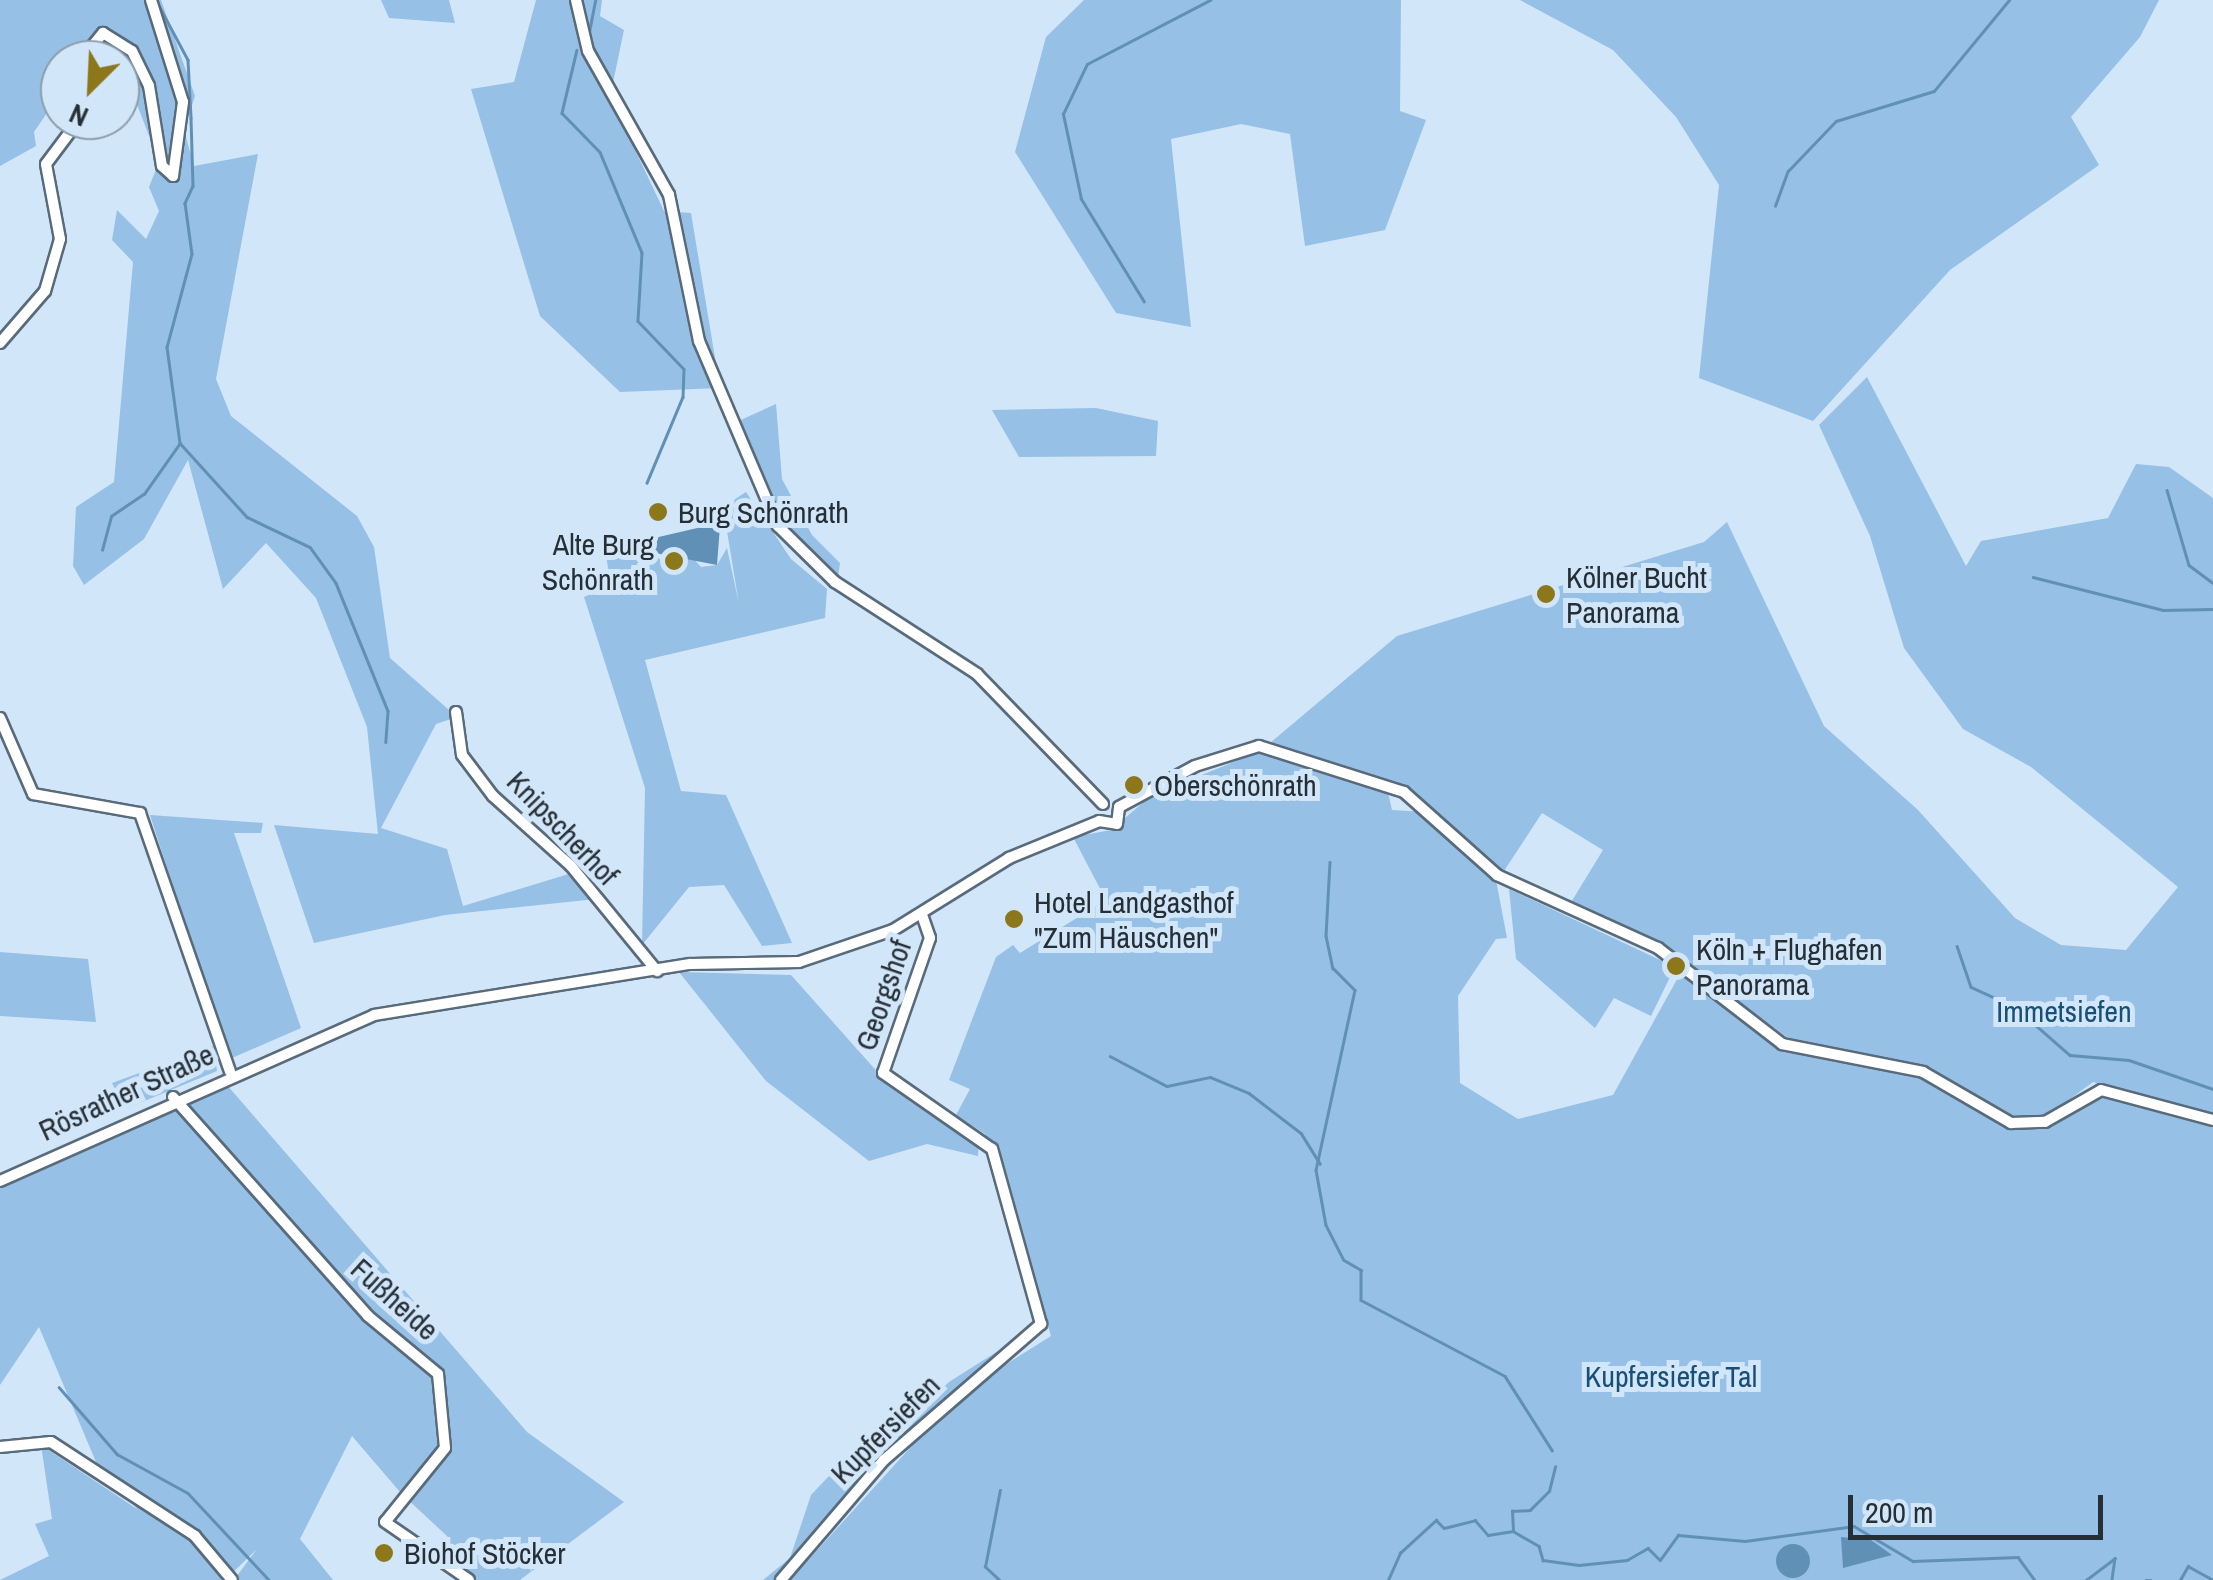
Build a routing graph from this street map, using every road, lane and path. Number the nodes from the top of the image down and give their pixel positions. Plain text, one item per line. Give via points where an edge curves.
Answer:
1 (151, 0) edge
2 (576, 0) edge
3 (140, 67) edge
4 (61, 140) edge
5 (0, 343) edge
6 (456, 712) dead end
7 (0, 718) edge
8 (1103, 804) junction
9 (1119, 806) junction
10 (1099, 821) junction
11 (922, 915) junction
12 (657, 971) junction
13 (230, 1072) junction
14 (174, 1097) junction
15 (2213, 1120) edge
16 (0, 1181) edge
17 (1038, 1330) joint
18 (0, 1448) edge
19 (232, 1580) edge
20 (470, 1580) edge
21 (781, 1580) edge

1 - 3 street via 182,102 173,176 162,166
2 - 8 street via 588,51 669,195 699,341 778,526 835,582 977,674
4 - 5 street via 46,164 59,248 40,302
6 - 12 street, Knipscherhof via 462,755 502,807 571,866
7 - 13 street via 33,794 140,813
8 - 9 street
8 - 10 street
9 - 10 street via 1117,824
9 - 15 street via 1260,746 1404,792 1496,875 1658,948 1782,1044 1923,1072 2011,1124 2045,1122 2101,1090
10 - 11 street via 1009,858
11 - 12 street, Rösrather Straße via 810,959
11 - 17 street, Georgshof via 930,928 882,1070 996,1157
12 - 13 street, Rösrather Straße via 407,1006
13 - 14 street, Rösrather Straße
14 - 16 street, Rösrather Straße
14 - 20 street, Fußheide via 368,1316 438,1374 445,1448 384,1522
17 - 21 street, Kupfersiefen via 884,1460
18 - 19 street via 51,1442 196,1536

